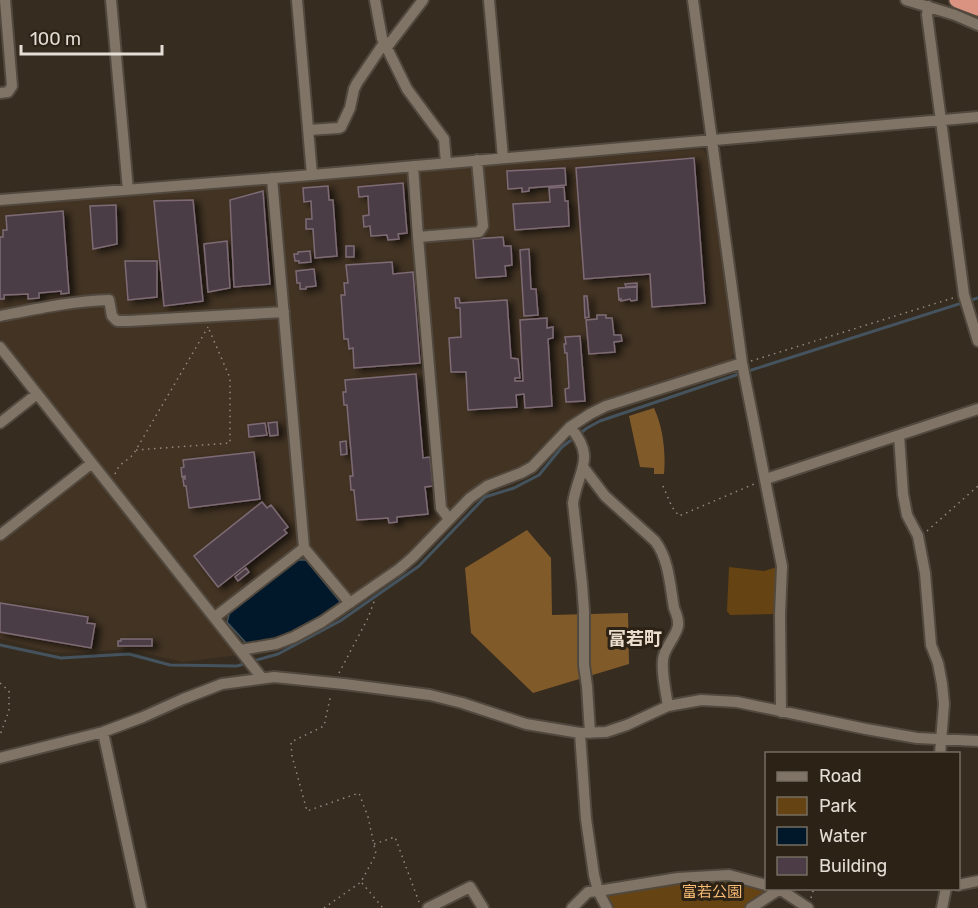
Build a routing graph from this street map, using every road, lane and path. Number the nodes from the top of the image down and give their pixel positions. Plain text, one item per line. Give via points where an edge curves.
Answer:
1 (5, 0) edge
2 (111, 0) edge
3 (297, 0) edge
4 (375, 0) edge
5 (423, 0) edge
6 (489, 0) edge
7 (693, 0) edge
8 (906, 0) edge
9 (957, 0) edge
10 (928, 6) junction
11 (978, 8) edge
12 (978, 25) edge
13 (385, 45) junction
14 (0, 93) edge
15 (978, 117) edge
16 (941, 120) junction
17 (308, 130) junction
18 (712, 139) junction
19 (503, 158) junction
20 (477, 160) junction
21 (446, 163) junction
22 (413, 166) junction
23 (312, 175) junction
24 (272, 178) junction
25 (128, 190) junction
26 (0, 200) edge
27 (418, 237) junction
28 (965, 299) junction
29 (284, 312) junction
30 (0, 316) edge
31 (215, 316) junction
32 (208, 327) junction
33 (978, 341) edge
34 (0, 346) edge
35 (743, 370) junction
36 (37, 394) junction
37 (978, 409) edge
38 (0, 423) edge
39 (575, 433) junction
40 (899, 435) junction
41 (136, 450) junction
42 (92, 463) junction
43 (583, 467) junction
44 (766, 479) junction
45 (109, 485) junction
46 (663, 486) dead end
47 (978, 486) edge
48 (449, 519) junction
49 (0, 535) edge
50 (918, 536) junction
51 (304, 548) junction
52 (375, 600) dead end
53 (350, 603) junction
54 (215, 617) junction
55 (247, 658) junction
56 (262, 678) junction
57 (0, 683) edge
58 (334, 683) junction
59 (668, 706) junction
60 (781, 712) junction
61 (103, 732) junction
62 (585, 733) junction
63 (0, 735) edge
64 (942, 740) junction
65 (978, 741) edge
66 (940, 752) edge
67 (0, 758) edge
68 (374, 844) junction
69 (978, 881) edge
70 (361, 882) junction
71 (765, 885) edge
72 (960, 885) edge
73 (778, 890) edge
74 (781, 890) edge
75 (946, 890) edge
76 (598, 891) junction
77 (141, 908) edge
78 (324, 908) edge
79 (382, 908) edge
80 (421, 908) edge
81 (428, 908) edge
82 (483, 908) edge
83 (572, 908) edge
84 (607, 908) edge
85 (751, 908) edge
86 (808, 908) edge
87 (942, 908) edge

1 - 14 street via 12,86 8,93
2 - 25 street
3 - 17 street
4 - 13 street
5 - 13 street
6 - 19 street
7 - 18 street
8 - 10 street
9 - 11 highway
10 - 12 street
10 - 16 street
13 - 17 street via 357,83 341,127
13 - 21 street via 407,89 444,139
15 - 16 street
16 - 18 street
16 - 28 street
17 - 23 street
18 - 19 street
18 - 35 street
19 - 20 street
20 - 21 street
20 - 27 street via 483,226 479,232
21 - 22 street
22 - 23 street
22 - 27 street
23 - 24 street
24 - 25 street
24 - 29 street
25 - 26 street
27 - 48 street via 441,508
28 - 33 street
28 - 35 path via 855,330
29 - 31 street
29 - 51 street
30 - 31 street via 51,305 109,300 117,321
31 - 32 path
32 - 41 path
32 - 41 path via 230,378 230,443
34 - 36 street
35 - 39 street via 606,406 590,414
35 - 44 street
36 - 38 street
36 - 42 street
37 - 40 street
39 - 43 street via 584,450
39 - 48 street via 532,467 487,486
40 - 44 street
40 - 50 street via 903,494
41 - 45 path via 119,466
42 - 45 street
42 - 49 street
43 - 59 street via 605,496 660,548 678,620 663,656
43 - 62 street via 573,503 582,584
44 - 46 path via 679,516
44 - 60 street via 783,566
45 - 54 street
47 - 50 path
48 - 53 street via 399,569
50 - 64 street via 931,645 942,684
51 - 53 street
51 - 54 street
52 - 58 path
53 - 55 street via 294,637
54 - 55 street
55 - 56 street
56 - 58 street
56 - 61 street via 222,684
57 - 63 path via 9,691 9,711
58 - 62 street via 430,695 526,724
58 - 68 path via 324,726 291,742 292,756 307,811 359,793
59 - 60 street via 721,701
59 - 62 street via 606,732
60 - 64 street
61 - 67 street
61 - 77 street
62 - 76 street via 586,819
64 - 65 street
64 - 66 street
68 - 70 path via 376,854
68 - 80 path via 395,837
69 - 72 street
70 - 78 path
70 - 79 path
71 - 76 street via 729,875
73 - 85 street
74 - 86 street
75 - 87 street
76 - 83 street via 588,892
76 - 84 street
81 - 82 street via 470,887

